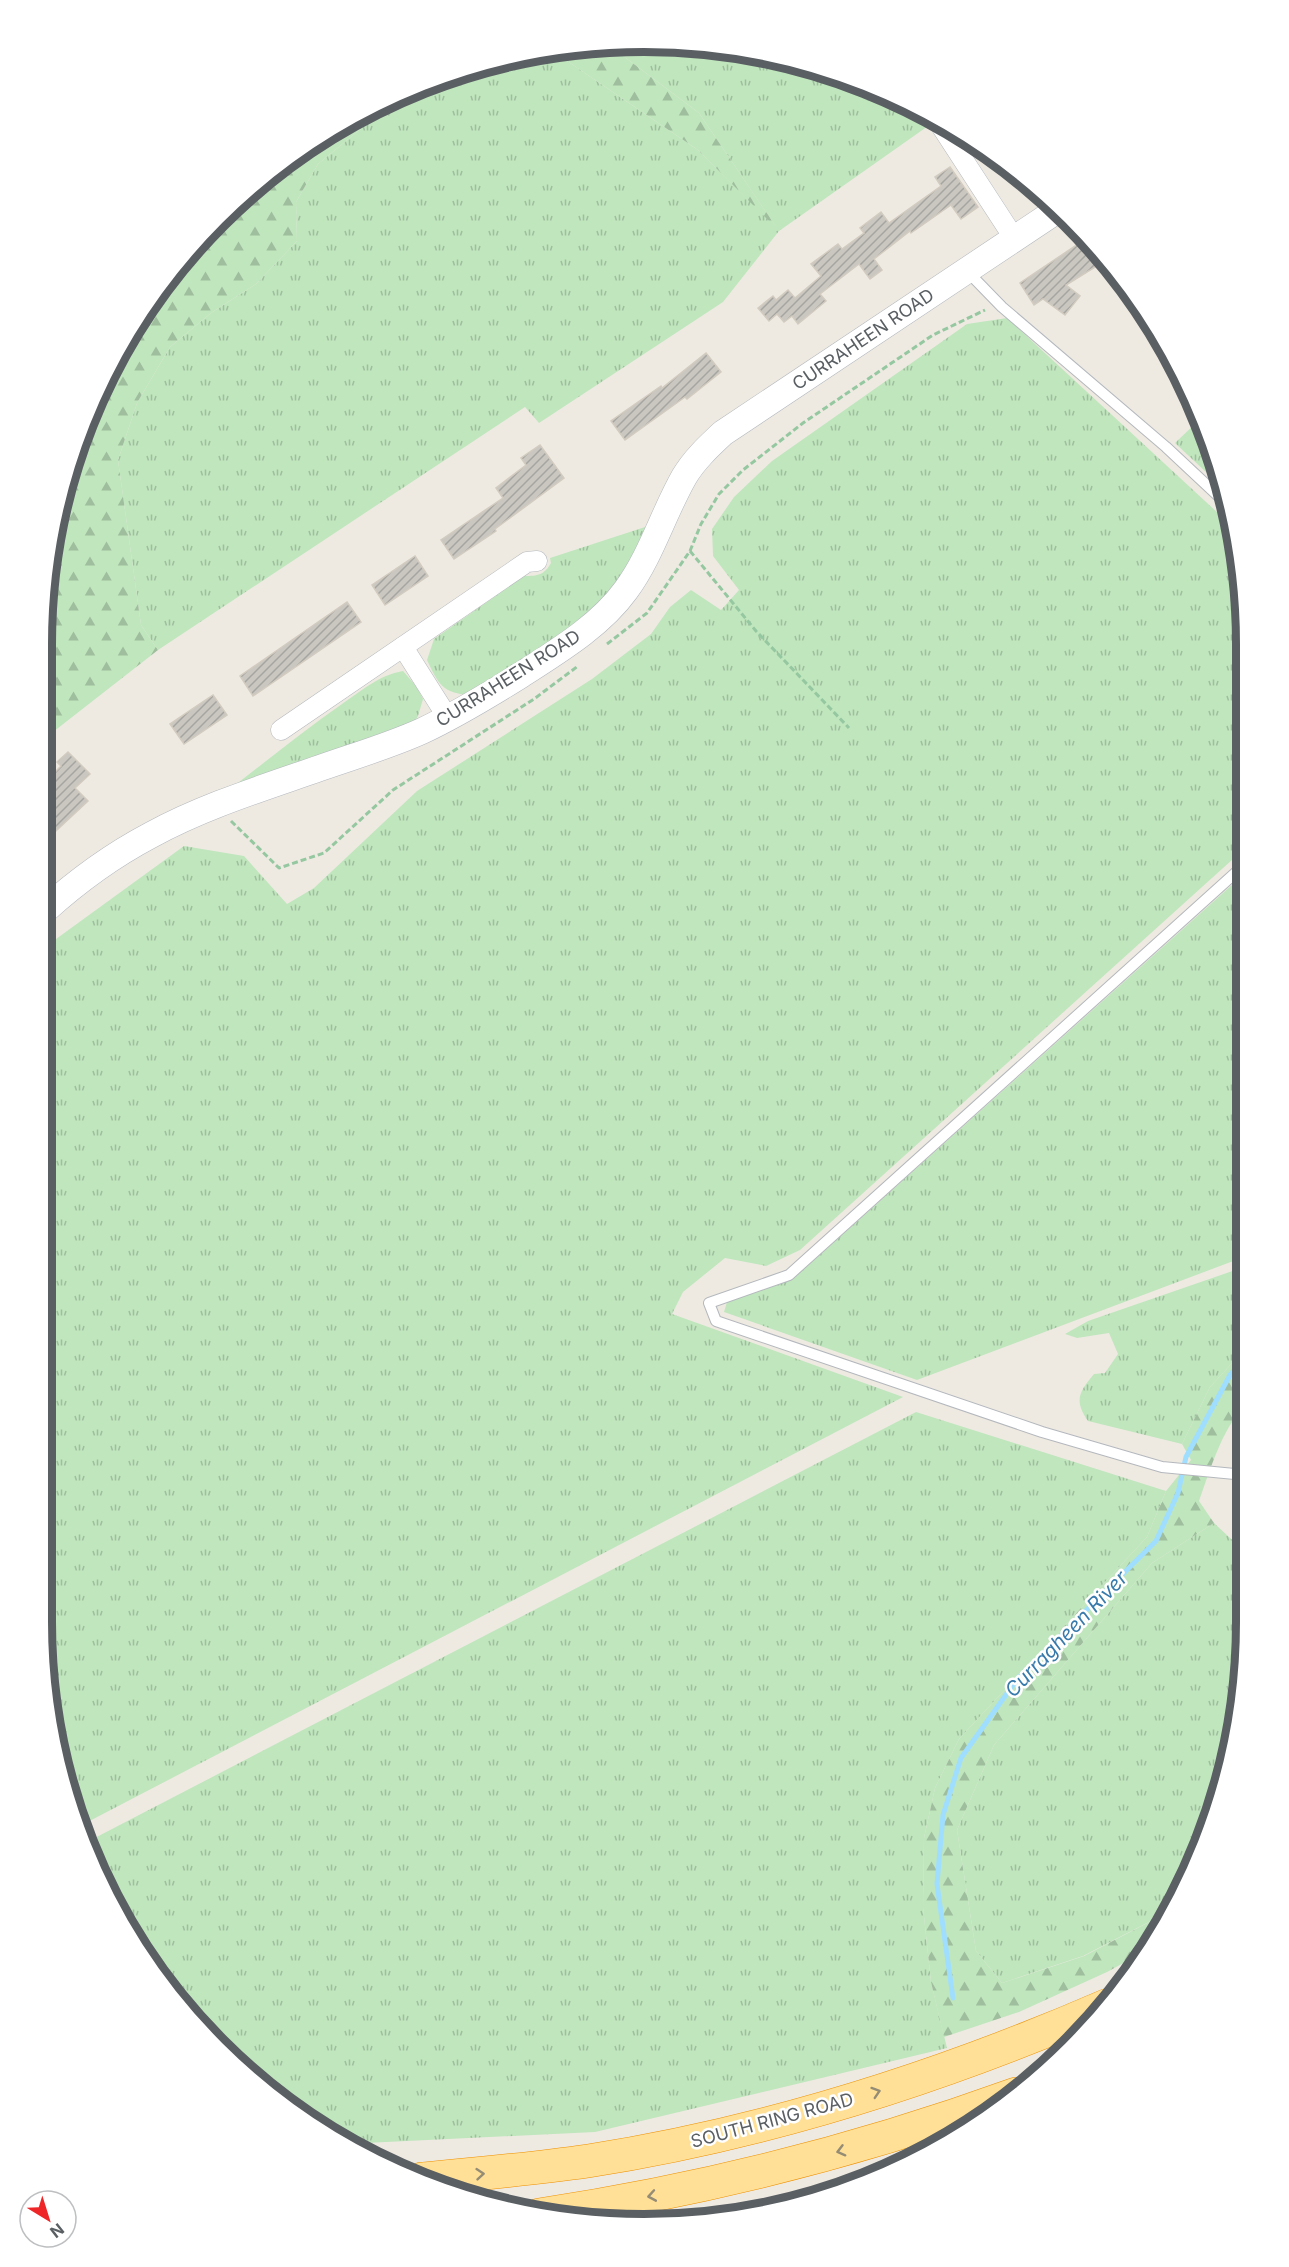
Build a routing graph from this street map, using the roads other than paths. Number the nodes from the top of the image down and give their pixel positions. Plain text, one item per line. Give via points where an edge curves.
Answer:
1 (948, 136) edge
2 (1051, 214) edge
3 (1014, 238) junction
4 (966, 270) junction
5 (1217, 495) edge
6 (537, 561) dead end
7 (403, 647) junction
8 (448, 718) junction
9 (281, 730) dead end
10 (1236, 872) edge
11 (52, 904) edge
12 (1236, 1475) edge
13 (1091, 2012) edge
14 (988, 2104) edge
15 (440, 2177) edge
16 (568, 2209) edge

1 - 3 street
2 - 3 street, CURRAHEEN ROAD
3 - 4 street, CURRAHEEN ROAD
4 - 5 lane via 1002,307
4 - 8 street, CURRAHEEN ROAD via 723,433 701,453 684,477 653,544 611,610 522,674
6 - 7 street via 527,561
7 - 8 street
7 - 9 street
8 - 11 street, CURRAHEEN ROAD via 195,814 107,862
10 - 12 lane via 789,1275 709,1303 716,1321 1042,1432 1162,1467
15 -> 13 highway, SOUTH RING ROAD via 589,2161 764,2125 936,2073
14 -> 16 highway via 775,2170

